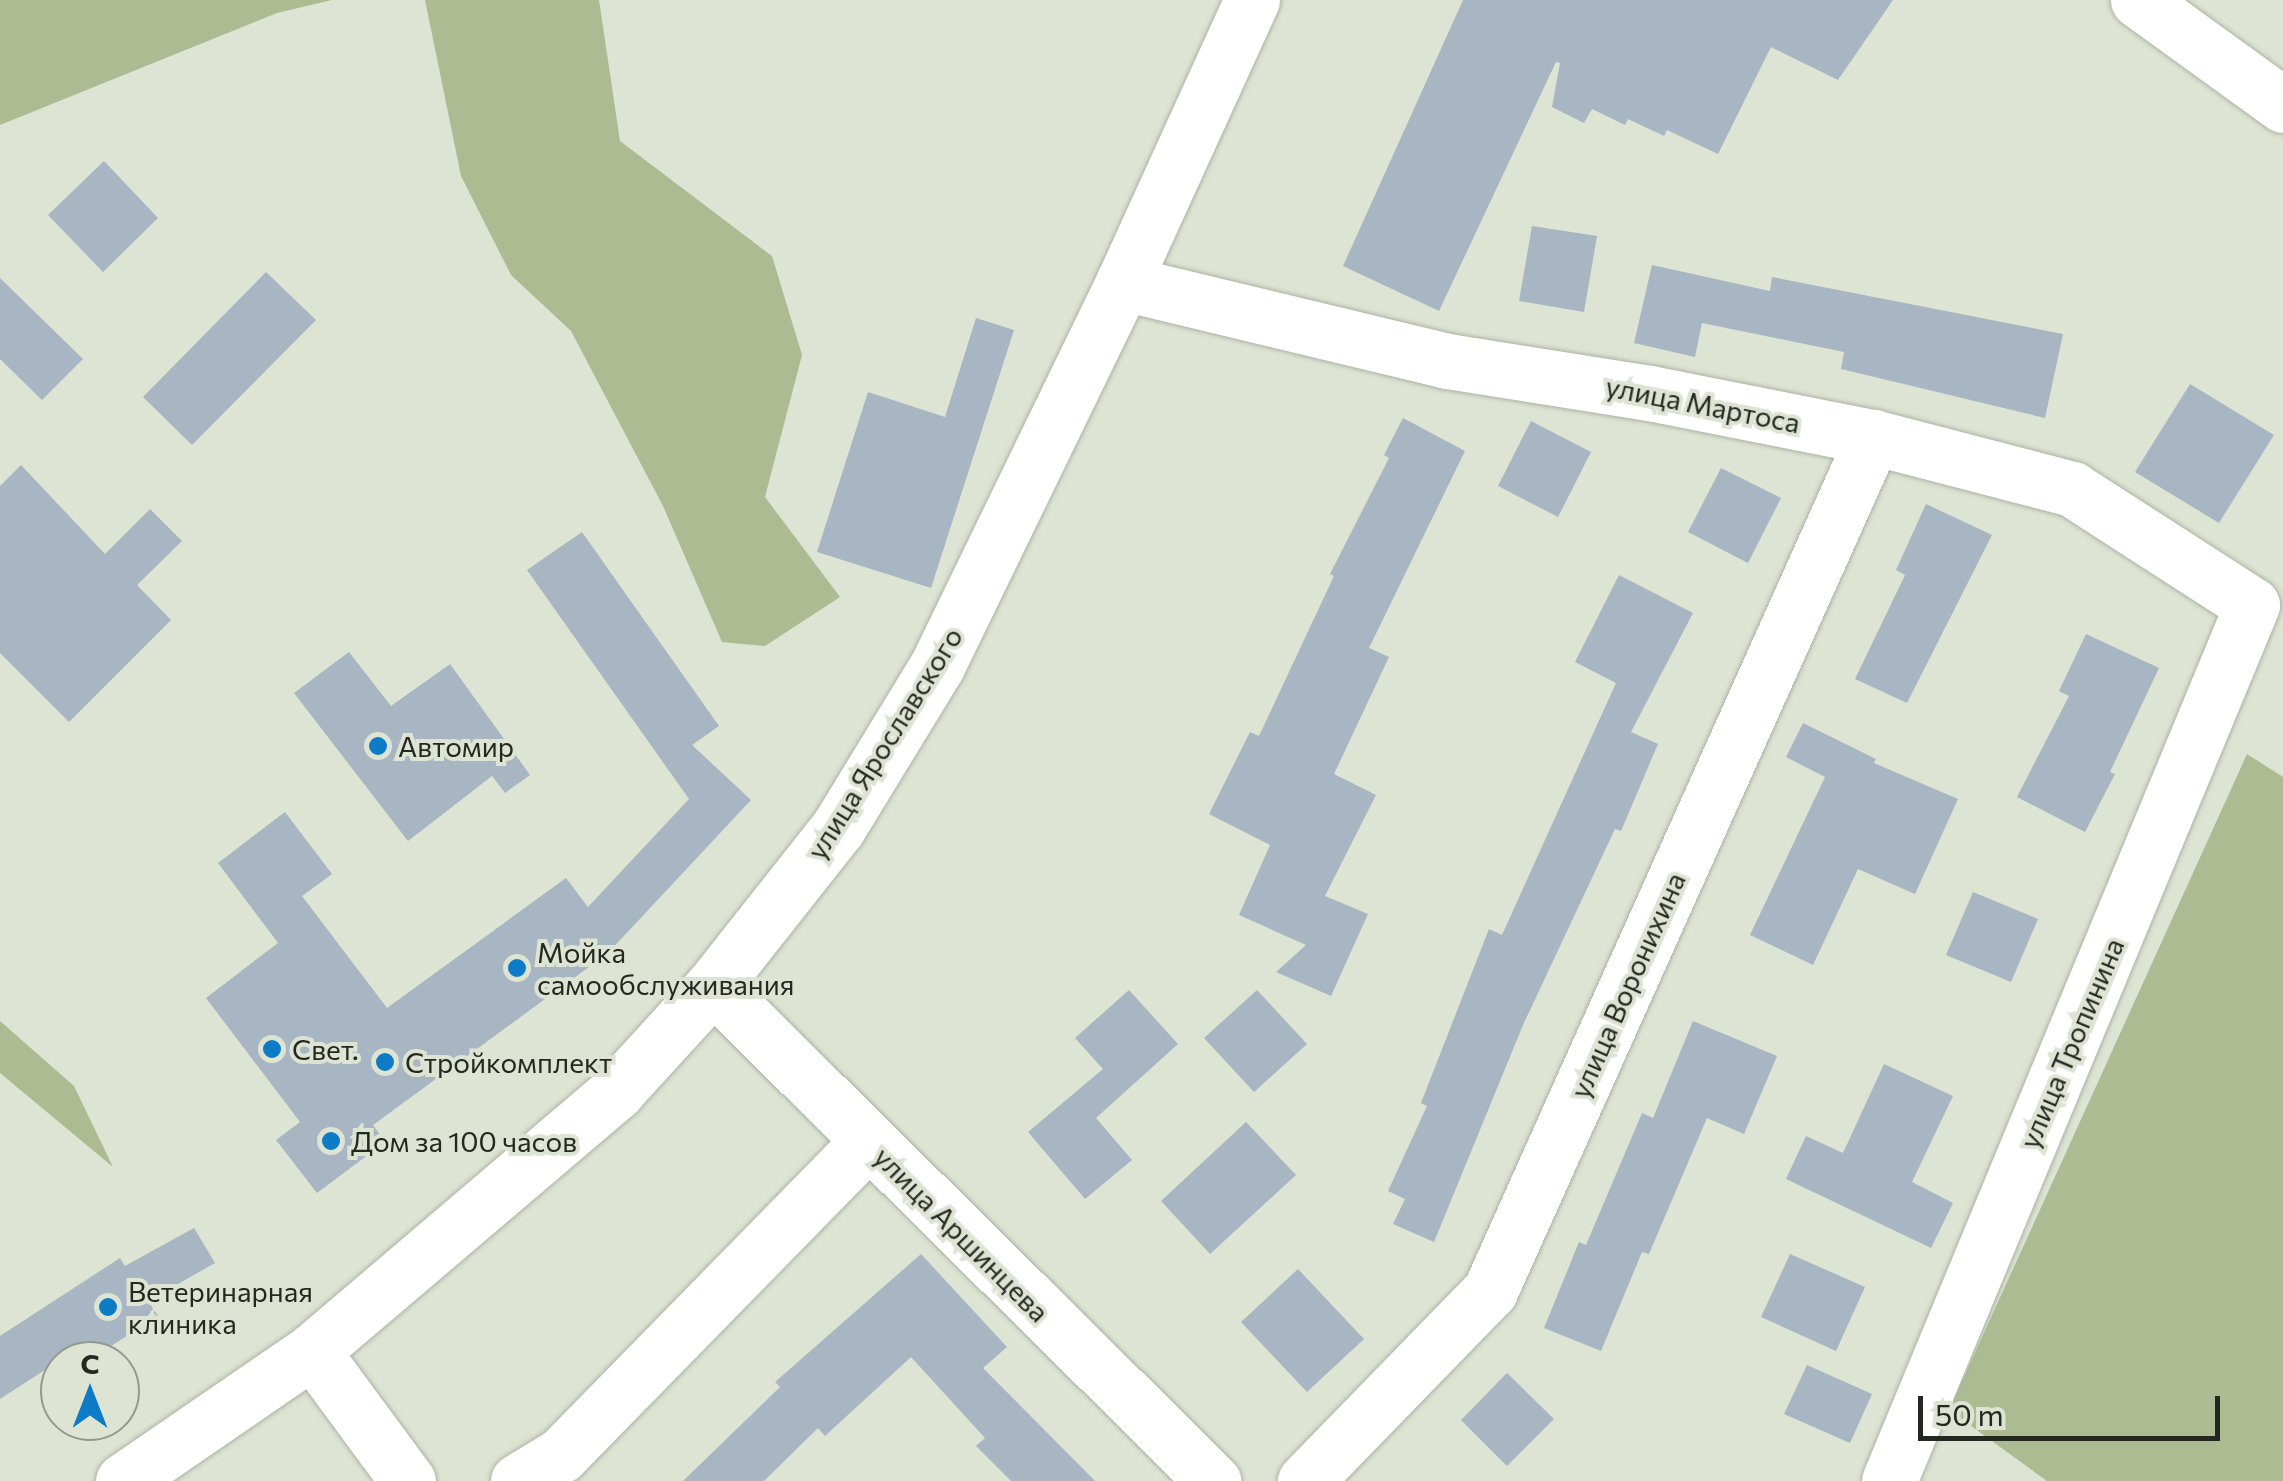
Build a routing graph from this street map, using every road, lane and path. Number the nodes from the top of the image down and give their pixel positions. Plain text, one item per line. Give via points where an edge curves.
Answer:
1 (1252, 0) edge
2 (2138, 0) edge
3 (2283, 105) edge
4 (1123, 284) junction
5 (1873, 437) junction
6 (2252, 605) joint
7 (712, 986) junction
8 (868, 1141) junction
9 (312, 1351) junction
10 (123, 1481) edge
11 (408, 1481) edge
12 (518, 1481) edge
13 (1212, 1481) edge
14 (1305, 1481) edge
15 (1889, 1481) edge

1 - 4 street, улица Ярославского
2 - 3 street
4 - 5 street, улица Мартоса via 1447,361
4 - 7 street, улица Ярославского via 937,666 838,828
5 - 6 street, улица Мартоса via 2072,489
5 - 14 street, улица Воронихина via 1490,1291
6 - 15 street, улица Тропинина
7 - 8 street, улица Аршинцева
7 - 9 street, улица Ярославского via 617,1091
8 - 12 street via 561,1455
8 - 13 street, улица Аршинцева
9 - 10 street, улица Ярославского
9 - 11 street

